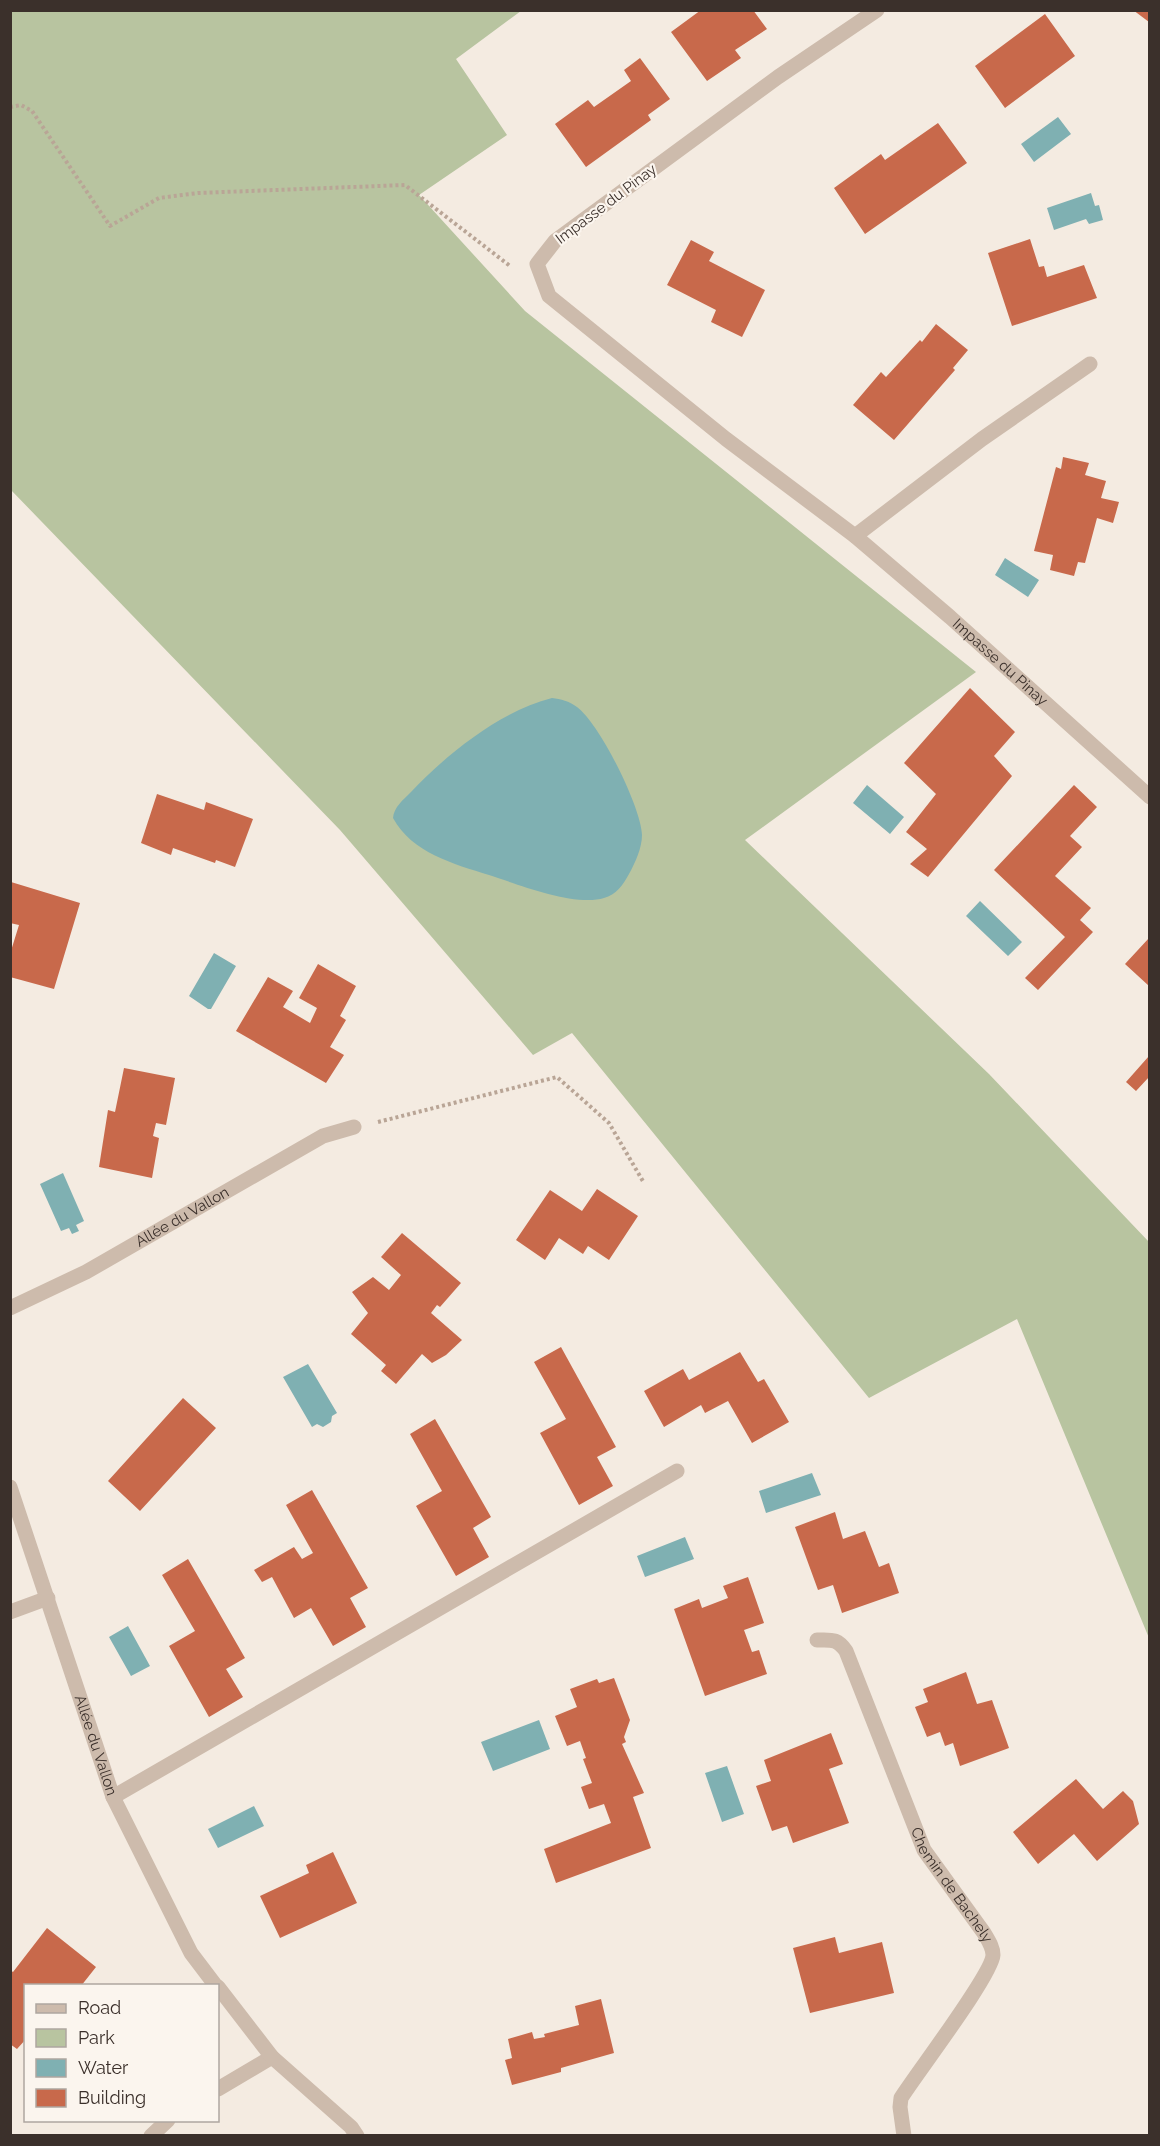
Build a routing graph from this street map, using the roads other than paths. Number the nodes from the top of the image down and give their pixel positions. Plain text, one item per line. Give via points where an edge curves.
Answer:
1 (877, 10) edge
2 (1090, 364) dead end
3 (855, 536) junction
4 (1147, 792) edge
5 (354, 1127) road end
6 (10, 1308) edge
7 (677, 1471) dead end
8 (10, 1487) edge
9 (48, 1598) junction
10 (10, 1612) edge
11 (817, 1640) dead end
12 (113, 1797) junction
13 (215, 1984) edge
14 (219, 1989) edge
15 (272, 2057) junction
16 (219, 2088) edge
17 (167, 2122) edge
18 (151, 2136) edge
19 (357, 2136) edge
20 (903, 2136) edge

1 - 3 street, Impasse du Pinay via 778,77 555,241 537,264 549,296 726,439
2 - 3 street via 982,439
3 - 4 street, Impasse du Pinay
5 - 6 street, Allée du Vallon via 323,1136 86,1272
7 - 12 street
8 - 9 street, Allée du Vallon
9 - 10 street
9 - 12 street, Allée du Vallon
11 - 20 street, Chemin de Bachely via 833,1640 846,1651 924,1850 984,1933 993,1954 976,1989 901,2098
12 - 13 street, Allée du Vallon via 191,1953
14 - 15 street, Allée du Vallon
15 - 16 street
15 - 19 street, Allée du Vallon
17 - 18 street

